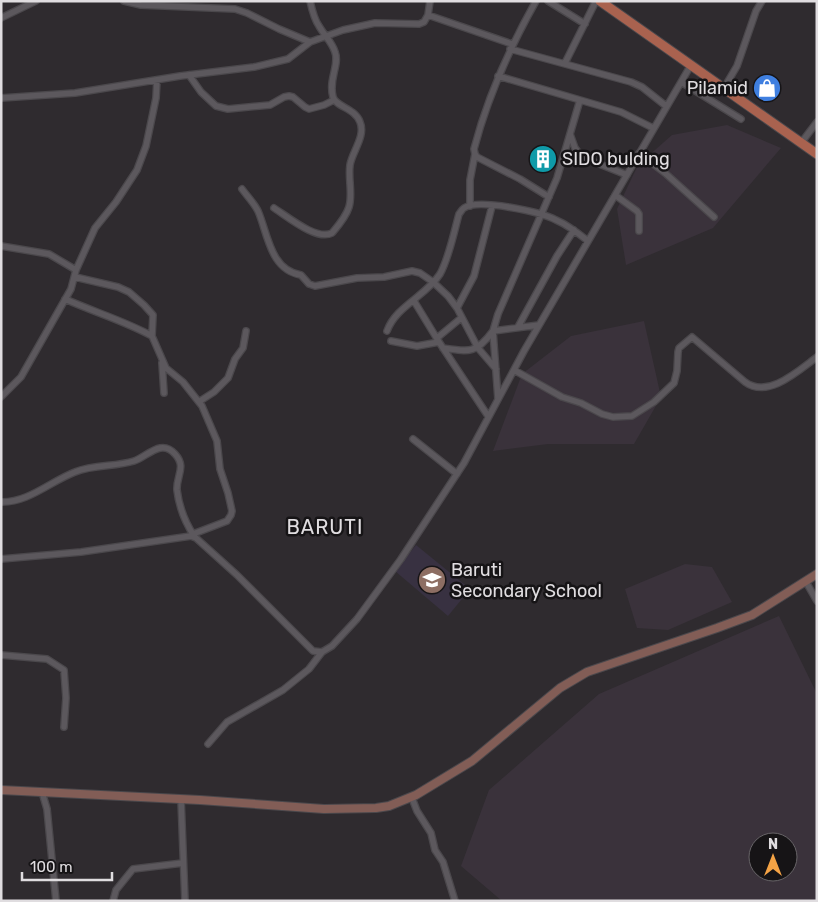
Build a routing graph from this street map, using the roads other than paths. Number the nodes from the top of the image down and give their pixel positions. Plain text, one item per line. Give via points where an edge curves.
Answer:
1 (36, 1) edge
2 (124, 1) edge
3 (310, 1) edge
4 (430, 1) edge
5 (536, 1) edge
6 (548, 1) edge
7 (598, 1) edge
8 (762, 1) edge
9 (23, 4) edge
10 (428, 15) junction
11 (1, 18) edge
12 (585, 24) junction
13 (325, 35) junction
14 (310, 42) junction
15 (511, 46) junction
16 (565, 63) junction
17 (691, 65) junction
18 (189, 75) junction
19 (498, 76) junction
20 (157, 80) junction
21 (681, 82) junction
22 (724, 88) junction
23 (1, 98) edge
24 (334, 100) junction
25 (580, 100) junction
26 (666, 106) junction
27 (741, 119) dead end
28 (817, 122) edge
29 (653, 128) junction
30 (570, 134) junction
31 (801, 143) junction
32 (639, 153) junction
33 (474, 154) junction
34 (817, 154) edge
35 (627, 175) junction
36 (242, 189) dead end
37 (615, 195) junction
38 (549, 198) junction
39 (470, 206) junction
40 (492, 206) junction
41 (274, 208) dead end
42 (542, 214) junction
43 (714, 217) dead end
44 (574, 230) junction
45 (639, 231) dead end
46 (588, 242) junction
47 (1, 246) edge
48 (76, 270) junction
49 (75, 277) junction
50 (433, 282) junction
51 (65, 299) junction
52 (414, 301) junction
53 (457, 308) junction
54 (461, 318) junction
55 (539, 325) junction
56 (518, 327) junction
57 (246, 331) dead end
58 (388, 331) dead end
59 (493, 331) junction
60 (152, 336) junction
61 (438, 340) junction
62 (391, 341) dead end
63 (442, 348) junction
64 (478, 348) junction
65 (817, 357) edge
66 (162, 360) junction
67 (496, 369) junction
68 (514, 370) junction
69 (164, 393) dead end
70 (1, 398) edge
71 (498, 399) junction
72 (200, 401) junction
73 (488, 416) junction
74 (413, 439) dead end
75 (457, 474) junction
76 (1, 502) edge
77 (195, 536) junction
78 (1, 559) edge
79 (817, 574) edge
80 (806, 582) junction
81 (817, 601) edge
82 (322, 652) junction
83 (1, 655) edge
84 (64, 727) dead end
85 (208, 744) dead end
86 (1, 790) edge
87 (42, 792) junction
88 (412, 798) junction
89 (181, 799) junction
90 (184, 863) junction
91 (56, 901) edge
92 (113, 901) edge
93 (185, 901) edge
94 (455, 901) edge

1 - 9 street
2 - 14 street via 140,5 235,9
3 - 13 street via 315,19
4 - 10 street
5 - 15 street
6 - 12 street
7 - 12 street
7 - 17 main road
8 - 22 street via 737,66
9 - 11 street
10 - 13 street via 419,24 375,23
10 - 15 street
12 - 16 street
13 - 14 street
13 - 24 street via 332,44 337,62 331,80
14 - 18 street via 282,61 254,68
15 - 16 street
15 - 19 street
16 - 26 street via 631,82
17 - 21 street
17 - 22 main road
18 - 20 street
18 - 24 street via 216,106 228,109 270,105 289,96 309,109
19 - 25 street
19 - 33 street
20 - 23 street via 75,94
20 - 48 street via 156,98 140,162 127,186 95,228
21 - 26 street
21 - 27 street
22 - 31 main road
24 - 41 street via 356,114 361,126 350,167 350,204 346,215 332,233 323,236
25 - 29 street via 621,112
25 - 30 street
26 - 29 street
28 - 31 street
29 - 32 street
30 - 35 street via 582,156
30 - 38 street
31 - 34 main road
32 - 35 street
32 - 43 street
33 - 38 street
33 - 39 street
35 - 37 street
36 - 50 street via 257,210 267,242 282,265 288,272 301,275 309,284 314,286 412,271
37 - 45 street via 637,211
37 - 46 street
38 - 42 street
39 - 40 street
39 - 50 street via 459,214 442,267
40 - 42 street
40 - 53 street via 474,276
42 - 44 street
42 - 59 street via 508,288
44 - 46 street
44 - 56 street
46 - 55 street
47 - 48 street via 49,254
48 - 49 street
49 - 51 street
49 - 60 street via 118,287 137,299 152,315
50 - 52 street
50 - 53 street
51 - 60 street
51 - 70 street via 22,377
52 - 58 street via 392,320
52 - 61 street
53 - 54 street
54 - 61 street
54 - 64 street
55 - 56 street
55 - 68 street
56 - 59 street
57 - 72 street via 243,348 228,378
59 - 64 street
59 - 67 street
60 - 66 street
61 - 62 street via 417,346
61 - 63 street
63 - 64 street via 469,351
63 - 73 street
64 - 67 street
65 - 68 street via 780,382 752,387 692,337 678,352 674,383 647,407 622,418 602,414
66 - 69 street
66 - 72 street via 166,368
67 - 71 street
68 - 71 street
71 - 73 street
72 - 77 street via 217,441 220,469 232,515 227,521
73 - 75 street
74 - 75 street
75 - 82 street via 414,542 357,619
76 - 77 street via 18,500 85,468 137,461 154,449 162,448 174,452 180,461 178,492 183,514
77 - 78 street via 116,548
77 - 82 street via 307,646
79 - 80 street
80 - 81 street
80 - 88 street via 752,615 587,672 560,688 472,761
82 - 85 street via 292,684 227,722
83 - 84 street via 47,658 64,670
86 - 87 street
87 - 89 street
87 - 91 street via 47,809
88 - 89 street via 376,808 324,809
88 - 94 street via 432,832 434,850 443,862
89 - 90 street
90 - 92 street via 133,869 116,890
90 - 93 street

